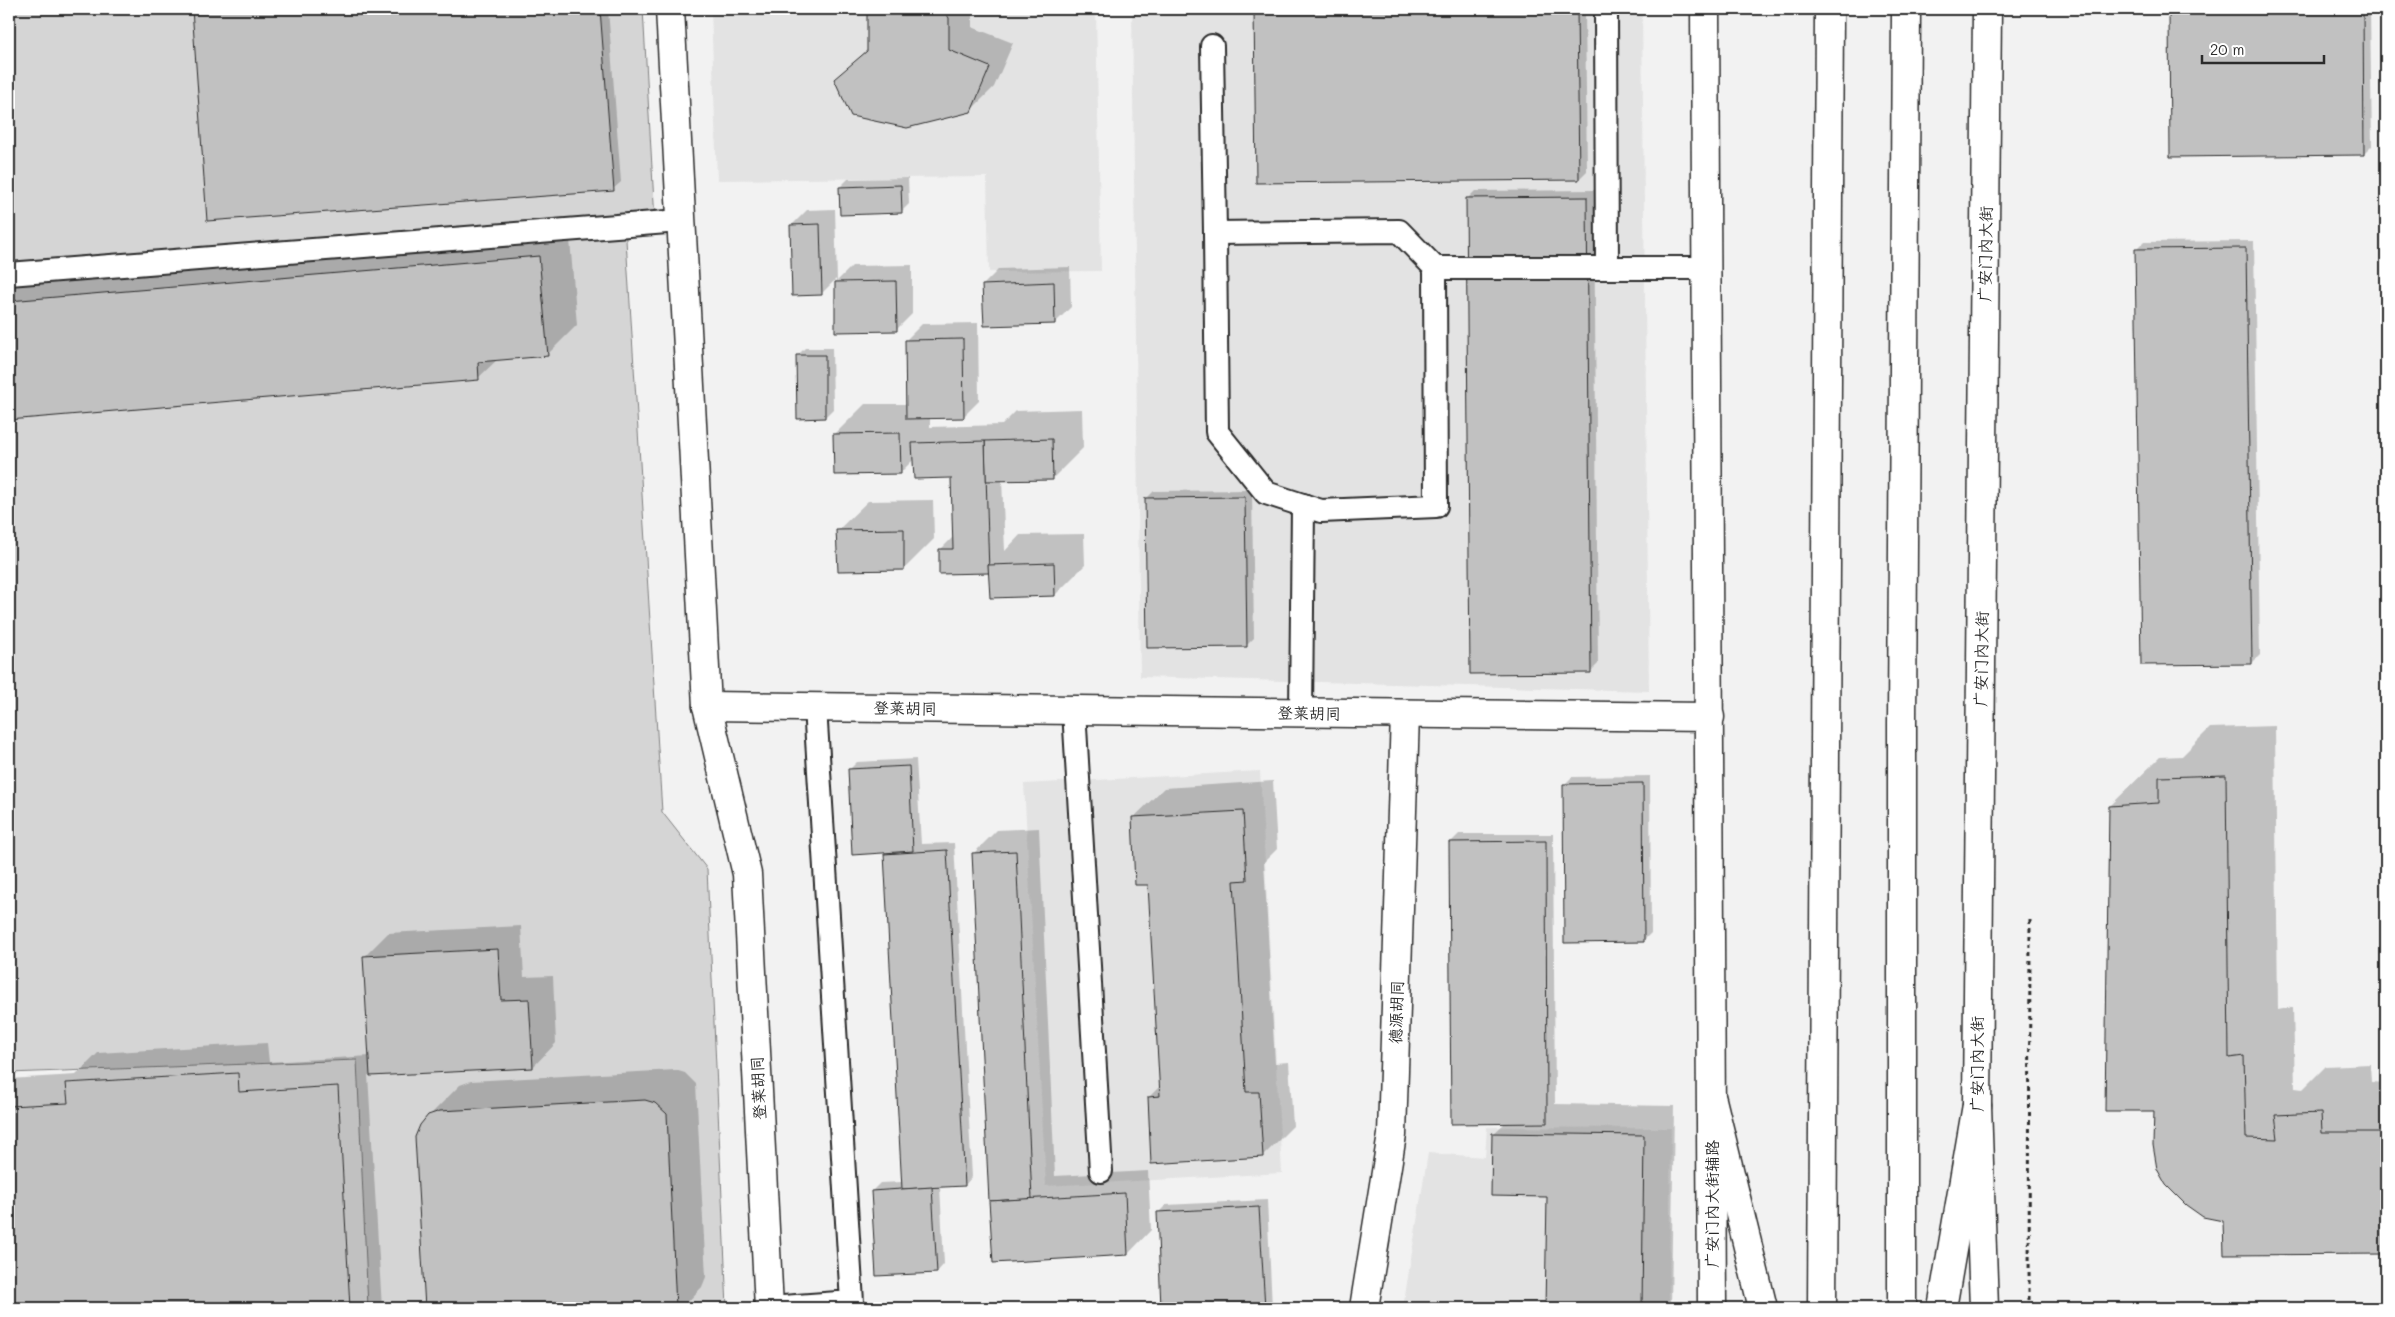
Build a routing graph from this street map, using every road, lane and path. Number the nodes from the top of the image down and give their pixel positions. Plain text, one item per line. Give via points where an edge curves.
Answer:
1 (670, 9) edge
2 (1606, 9) edge
3 (1705, 9) edge
4 (1829, 9) edge
5 (1906, 9) edge
6 (1987, 9) edge
7 (1212, 46) dead end
8 (680, 221) junction
9 (1215, 233) junction
10 (1435, 268) junction
11 (1608, 268) junction
12 (1706, 268) junction
13 (9, 274) edge
14 (1303, 505) junction
15 (707, 706) junction
16 (815, 708) junction
17 (1074, 710) junction
18 (1301, 713) junction
19 (1405, 714) junction
20 (1710, 717) junction
21 (2030, 918) dead end
22 (1712, 1100) junction
23 (1977, 1106) junction
24 (1101, 1171) dead end
25 (769, 1308) edge
26 (1364, 1308) edge
27 (1712, 1308) edge
28 (1763, 1308) edge
29 (1822, 1308) edge
30 (1902, 1308) edge
31 (1942, 1308) edge
32 (1984, 1308) edge
33 (2029, 1308) edge

1 - 8 street
2 - 11 lane
3 - 12 street
4 - 29 street
5 - 30 street
6 - 23 street, 广安门内大街
7 - 9 lane
8 - 13 lane
8 - 15 street
9 - 10 lane via 1399,230
9 - 14 lane via 1217,432 1266,493
10 - 11 lane
10 - 14 lane via 1436,506 1322,511
11 - 12 lane
12 - 20 street
14 - 18 lane
15 - 16 street, 登莱胡同
15 - 25 street, 登莱胡同 via 746,874
16 - 17 street, 登莱胡同
16 - 25 lane via 852,1302
17 - 18 street, 登莱胡同
17 - 24 lane
18 - 19 street, 登莱胡同
19 - 20 street, 登莱胡同
19 - 26 street, 德源胡同 via 1392,1135
20 - 22 street
21 - 33 path
22 - 27 street, 广安门内大街辅路
22 - 28 street
23 - 31 street
23 - 32 street, 广安门内大街

